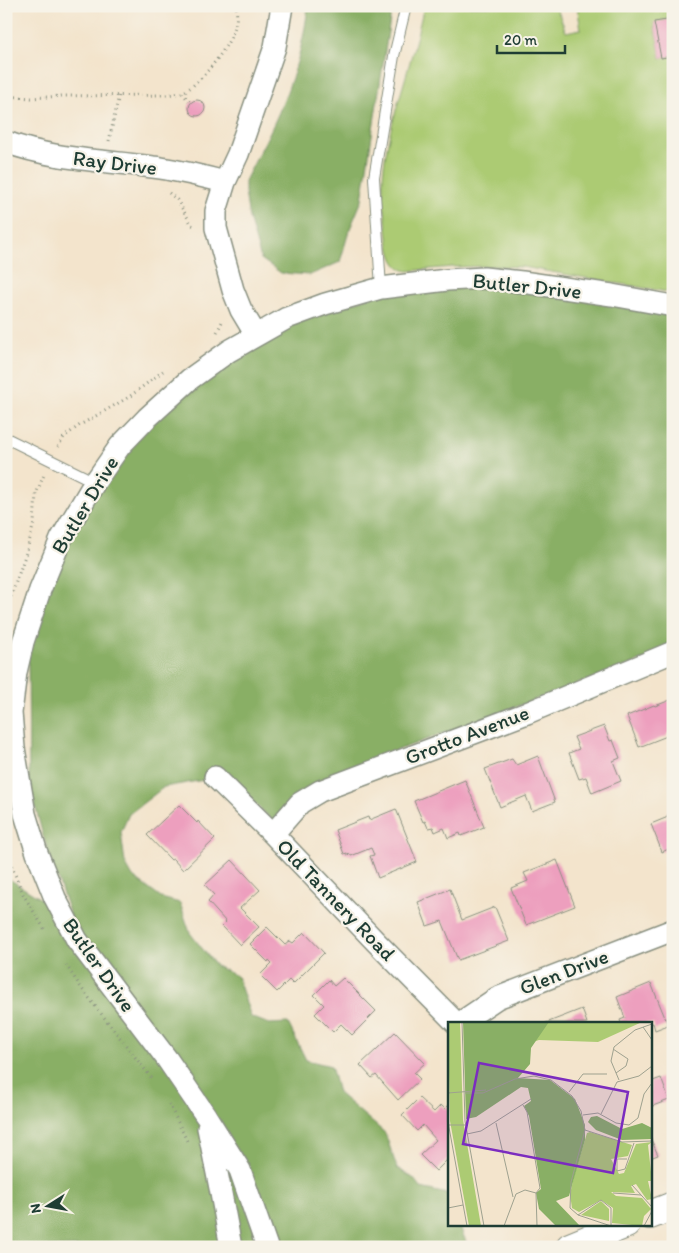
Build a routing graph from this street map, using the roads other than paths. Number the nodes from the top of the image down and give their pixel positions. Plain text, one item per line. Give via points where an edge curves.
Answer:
1 (282, 6) edge
2 (406, 6) edge
3 (6, 142) edge
4 (225, 182) junction
5 (381, 288) junction
6 (673, 306) edge
7 (256, 335) junction
8 (6, 438) edge
9 (95, 482) junction
10 (673, 652) edge
11 (215, 777) dead end
12 (273, 834) junction
13 (673, 930) edge
14 (457, 1022) edge
15 (460, 1022) edge
16 (206, 1116) junction
17 (673, 1206) edge
18 (652, 1214) edge
19 (619, 1226) edge
20 (582, 1236) edge
21 (231, 1247) edge
22 (268, 1247) edge

1 - 4 street via 275,47
2 - 5 lane via 394,56 374,178
3 - 4 street, Ray Drive via 62,157 154,167
4 - 7 street via 216,211 216,228 233,290
5 - 6 street, Butler Drive via 484,278
5 - 7 street, Butler Drive via 302,312
7 - 9 street, Butler Drive via 190,379 120,446
8 - 9 lane
9 - 16 street, Butler Drive via 61,539 40,590 16,672 11,713 25,814 55,898 77,940 167,1058
10 - 12 street, Grotto Avenue via 528,713 320,791 300,803
11 - 12 street, Old Tannery Road
12 - 14 street, Old Tannery Road
13 - 15 street, Glen Drive via 497,998
16 - 21 street, Butler Drive
16 - 22 street, Butler Drive via 240,1170
17 - 18 main road
19 - 20 main road

